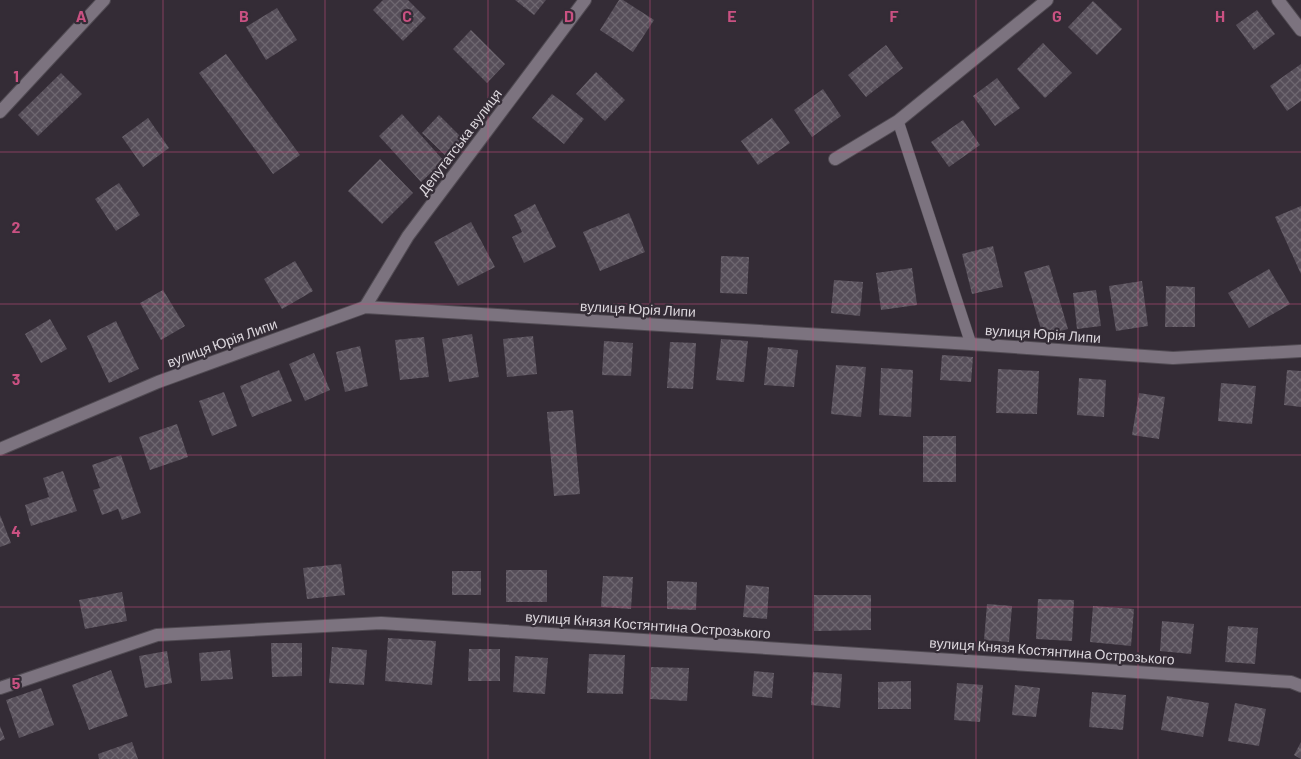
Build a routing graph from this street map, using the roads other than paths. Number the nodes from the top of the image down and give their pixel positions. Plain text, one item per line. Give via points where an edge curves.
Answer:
1 (104, 0) edge
2 (585, 0) edge
3 (1047, 0) edge
4 (1278, 0) edge
5 (1301, 30) edge
6 (0, 112) edge
7 (898, 121) junction
8 (835, 159) dead end
9 (365, 307) junction
10 (971, 344) junction
11 (1301, 351) edge
12 (0, 449) edge
13 (1301, 686) edge
14 (0, 688) edge

1 - 6 street
2 - 9 street, Депутатська вулиця via 408,236
3 - 7 street
4 - 5 street
7 - 8 street
7 - 10 lane
9 - 10 street, вулиця Юрія Липи
9 - 12 street, вулиця Юрія Липи via 158,382
10 - 11 street, вулиця Юрія Липи via 1173,358
13 - 14 street, вулиця Князя Костянтина Острозького via 1291,682 381,623 157,635

